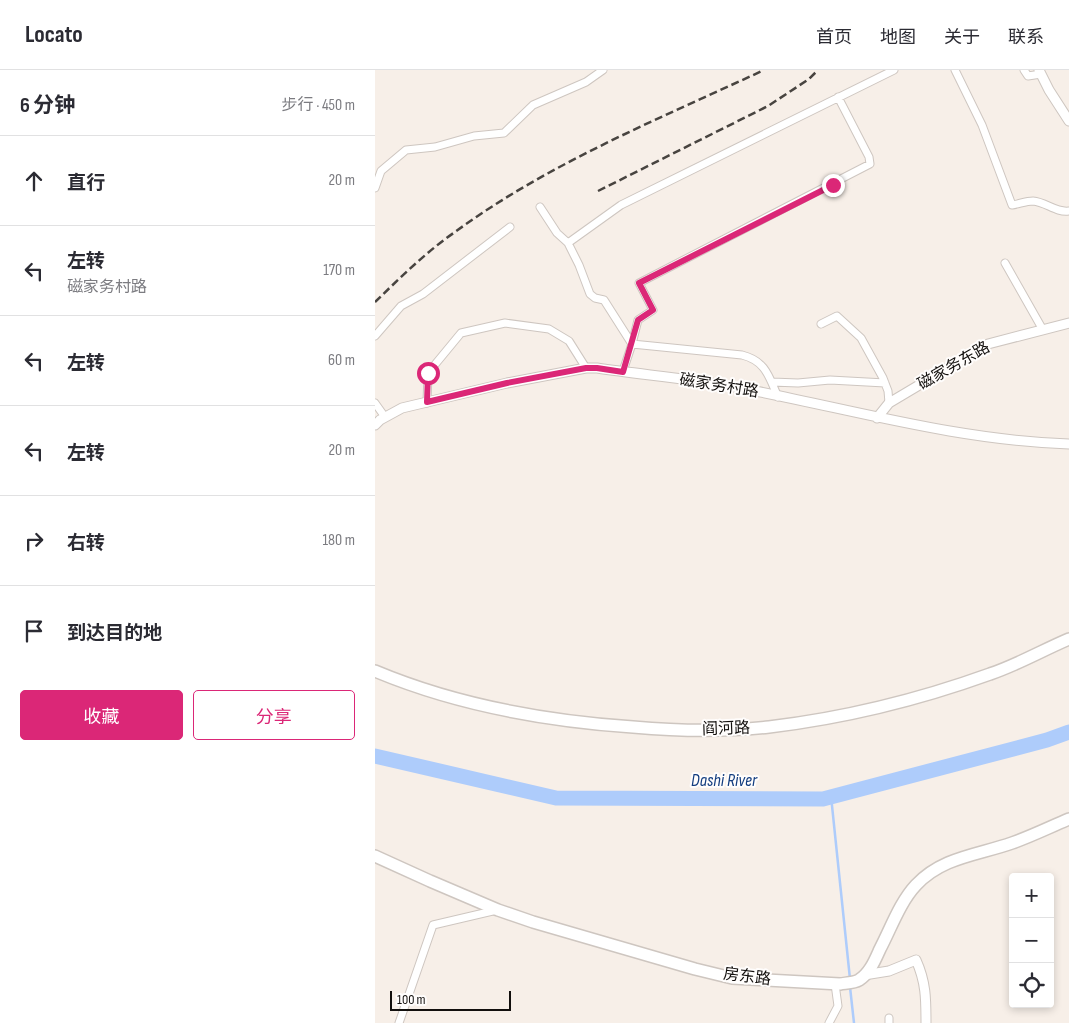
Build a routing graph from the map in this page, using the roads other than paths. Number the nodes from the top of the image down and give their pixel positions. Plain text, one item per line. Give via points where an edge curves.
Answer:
1 (603, 70) edge
2 (894, 70) edge
3 (955, 70) edge
4 (1024, 70) edge
5 (1040, 72) edge
6 (838, 97) junction
7 (1069, 121) edge
8 (375, 188) edge
9 (540, 206) dead end
10 (1069, 211) edge
11 (510, 226) dead end
12 (568, 243) junction
13 (1005, 263) dead end
14 (1069, 323) edge
15 (821, 324) dead end
16 (1043, 330) junction
17 (375, 336) edge
18 (632, 344) junction
19 (586, 368) junction
20 (623, 372) junction
21 (772, 382) junction
22 (885, 383) junction
23 (779, 397) junction
24 (427, 402) junction
25 (375, 403) edge
26 (889, 403) junction
27 (385, 417) junction
28 (877, 418) junction
29 (375, 425) edge
30 (1069, 444) edge
31 (1069, 639) edge
32 (375, 672) edge
33 (1069, 819) edge
34 (375, 856) edge
35 (498, 910) junction
36 (861, 978) junction
37 (838, 984) junction
38 (399, 1023) edge
39 (829, 1023) edge
40 (926, 1023) edge

1 - 8 street via 586,82 533,105 504,133 406,150 381,171
2 - 6 street
3 - 10 street via 982,125 1012,206 1031,201
4 - 5 street via 1028,76
5 - 7 street
6 - 12 street via 621,205
6 - 18 street via 870,164 639,283 653,310 638,320
9 - 12 street via 557,233
11 - 17 street via 423,294 401,306
12 - 18 street via 590,294 604,300
13 - 16 street
14 - 16 street, 磁家务东路
15 - 22 street via 837,316 861,338
16 - 26 street, 磁家务东路 via 988,344
18 - 20 street
18 - 21 street via 742,355 753,358 766,369
19 - 20 street, 磁家务村路
19 - 24 street, 磁家务村路
19 - 24 street via 569,341 549,329 505,323 461,333 428,373
20 - 23 street, 磁家务村路 via 740,388
21 - 22 street via 830,380
21 - 23 street
22 - 26 street
23 - 28 street, 磁家务村路
24 - 27 street, 磁家务村路 via 402,408
25 - 27 street
26 - 28 street, 磁家务东路
27 - 29 street, 磁家务村路
28 - 30 street, 磁家务村路 via 1025,442
31 - 32 main road, 阎河路 via 991,674 906,701 823,719 715,730 587,724 541,717 445,695
33 - 36 main road via 1011,843 941,865 924,877 914,886 873,963
34 - 35 main road, 房东路
35 - 37 main road, 房东路 via 732,978
35 - 38 street via 433,925
36 - 37 main road, 房东路
36 - 40 street via 916,960 925,989
37 - 39 street via 838,1006

